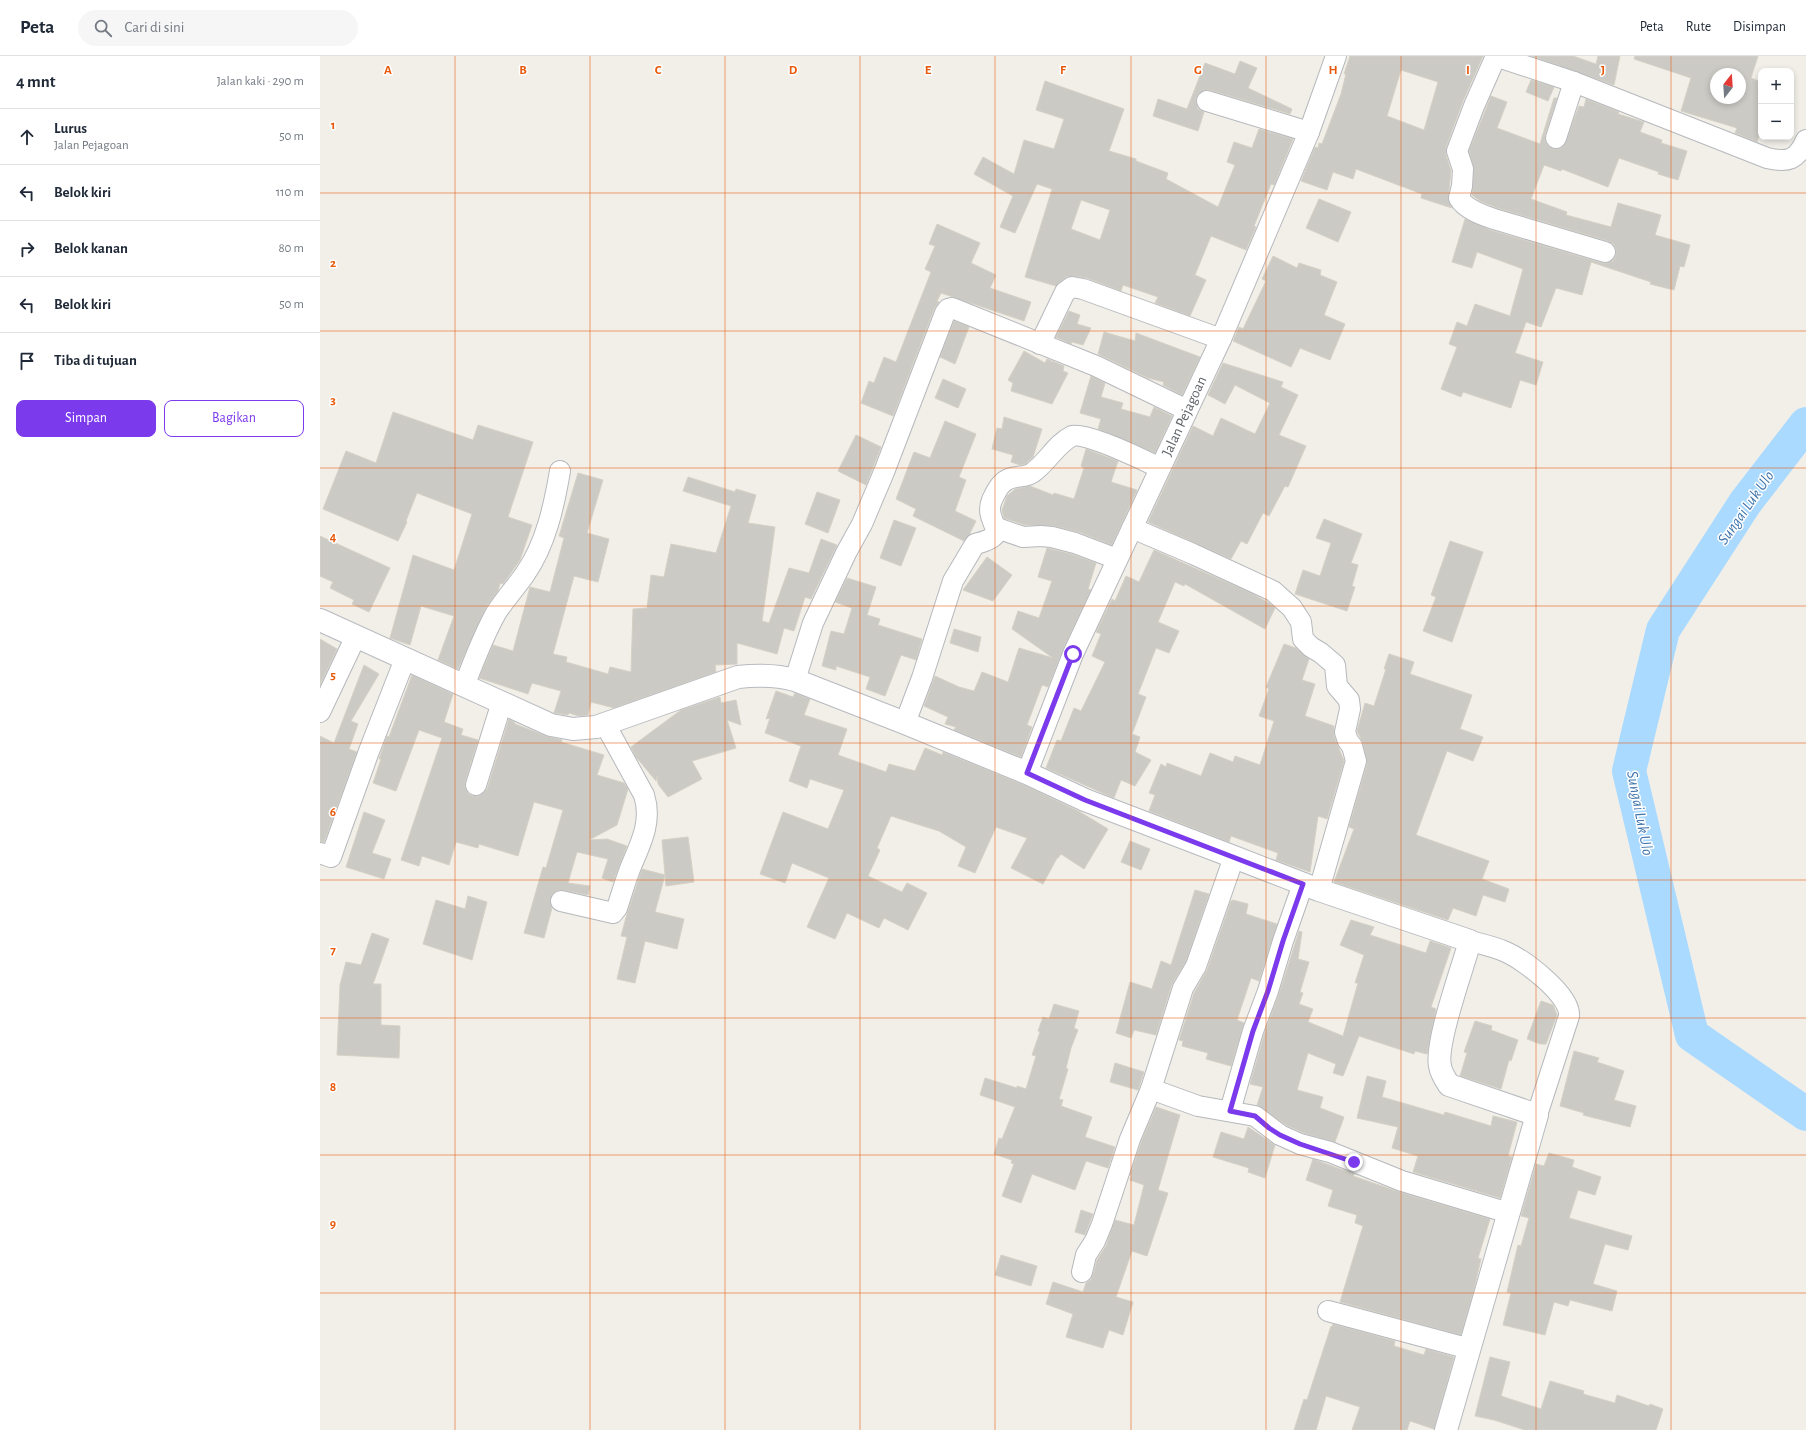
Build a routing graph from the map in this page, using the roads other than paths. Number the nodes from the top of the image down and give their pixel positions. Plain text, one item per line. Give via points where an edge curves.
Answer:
1 (1336, 56) edge
2 (1495, 56) edge
3 (1574, 82) junction
4 (1207, 101) dead end
5 (1309, 132) junction
6 (1556, 138) dead end
7 (1806, 140) edge
8 (1605, 252) dead end
9 (1221, 339) junction
10 (1040, 344) junction
11 (1187, 410) junction
12 (1160, 468) junction
13 (560, 471) dead end
14 (996, 528) junction
15 (1132, 528) junction
16 (1117, 560) junction
17 (320, 620) edge
18 (356, 636) junction
19 (405, 659) junction
20 (795, 680) junction
21 (464, 686) junction
22 (502, 702) junction
23 (320, 712) edge
24 (905, 723) junction
25 (605, 724) junction
26 (1027, 773) junction
27 (476, 785) dead end
28 (320, 854) edge
29 (1234, 857) junction
30 (1311, 887) junction
31 (561, 900) dead end
32 (1470, 941) junction
33 (1151, 1089) junction
34 (1230, 1111) junction
35 (1537, 1115) junction
36 (1509, 1213) junction
37 (1082, 1272) dead end
38 (1328, 1310) dead end
39 (1470, 1349) junction
40 (1446, 1430) edge

1 - 5 street, Jalan Pejagoan
2 - 3 street
2 - 8 street via 1457,151 1463,169 1459,198 1462,203 1480,214
3 - 6 street
3 - 7 street via 1767,158 1788,160 1800,152
4 - 5 street
5 - 9 street, Jalan Pejagoan
9 - 10 street via 1083,289 1072,288 1064,292
9 - 11 street, Jalan Pejagoan
10 - 11 street via 1096,366
10 - 20 street via 952,308 945,313 865,516 813,623
11 - 12 street, Jalan Pejagoan
12 - 14 street via 1107,444 1074,435 1063,442 1031,474 1002,482 992,500 990,510
12 - 15 street, Jalan Pejagoan
13 - 21 street via 554,509 543,538 526,573 495,615
14 - 16 street via 1023,537 1052,537 1075,543
14 - 24 street via 996,534 991,539 974,544 953,581
15 - 16 street, Jalan Pejagoan
15 - 30 street via 1273,592 1292,608 1301,622 1303,639 1335,665 1337,686 1349,700 1346,732 1356,761
16 - 26 street, Jalan Pejagoan via 1073,654
17 - 18 street
18 - 19 street
18 - 23 street
19 - 21 street
19 - 28 street via 331,857
20 - 24 street
20 - 25 street via 753,675 738,677
21 - 22 street
22 - 25 street via 551,725 573,729
22 - 27 street
24 - 26 street
25 - 31 street via 644,795 647,805 644,835 613,913
26 - 29 street via 1085,800
29 - 30 street
29 - 33 street via 1196,966 1183,988
30 - 32 street
30 - 34 street via 1283,941
32 - 35 street via 1507,952 1528,964 1551,985 1568,1008 1567,1021
32 - 35 street via 1442,1038 1439,1065 1449,1085
33 - 34 street via 1198,1106
33 - 37 street via 1130,1139 1102,1224 1086,1255
34 - 36 street via 1255,1116 1280,1135 1300,1144 1330,1152 1402,1181
35 - 36 street
36 - 39 street
38 - 39 street
39 - 40 street

